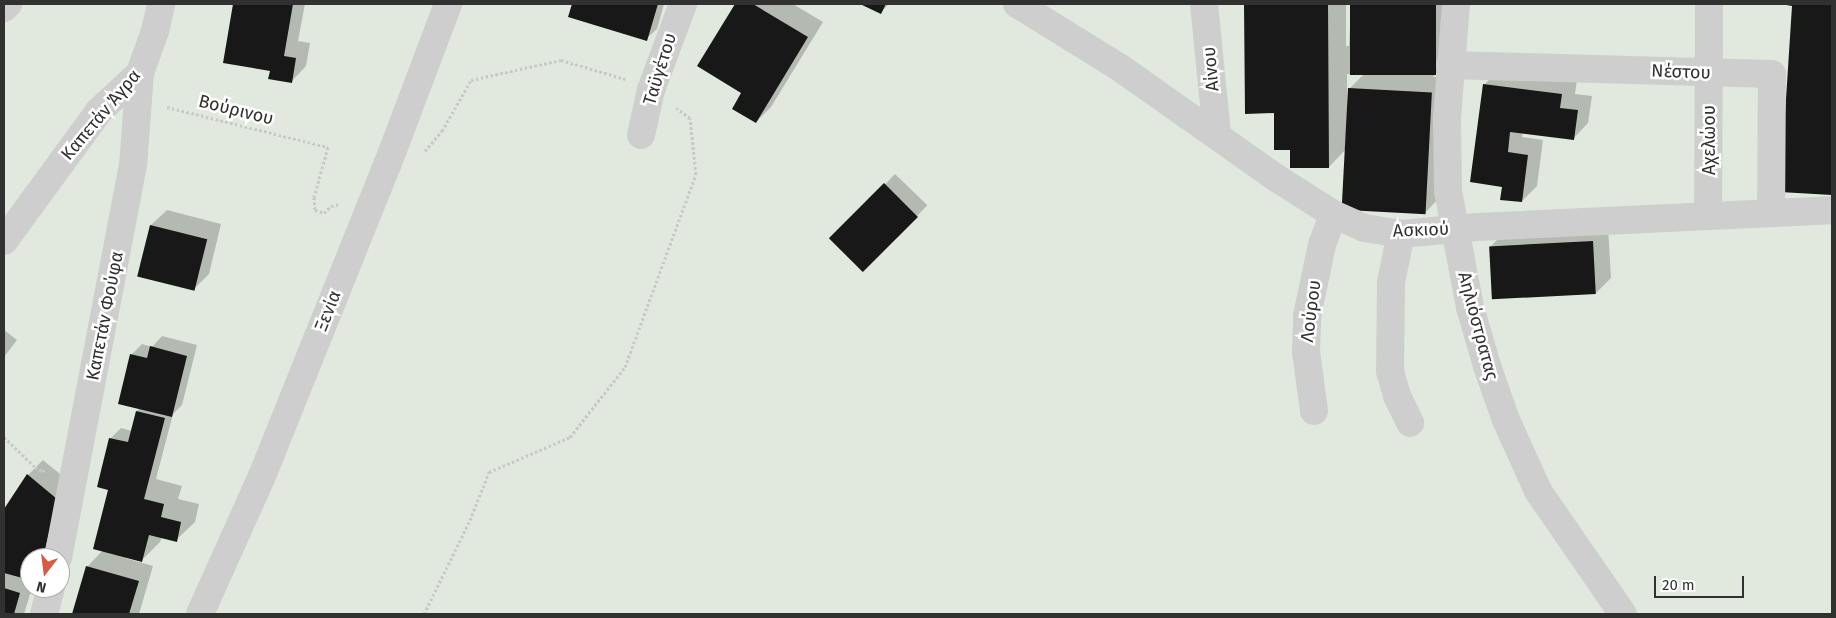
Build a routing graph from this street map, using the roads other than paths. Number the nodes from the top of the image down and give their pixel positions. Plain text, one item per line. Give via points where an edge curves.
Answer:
1 (8, 4) edge
2 (162, 4) edge
3 (448, 4) edge
4 (683, 4) edge
5 (1017, 4) edge
6 (1204, 4) edge
7 (1456, 4) edge
8 (1709, 4) edge
9 (4, 8) edge
10 (1450, 65) junction
11 (1709, 73) junction
12 (139, 86) junction
13 (642, 135) dead end
14 (1217, 135) junction
15 (1832, 210) edge
16 (1771, 213) junction
17 (1333, 214) junction
18 (1708, 216) junction
19 (1454, 228) junction
20 (1401, 234) junction
21 (4, 241) edge
22 (1314, 411) dead end
23 (1410, 423) dead end
24 (60, 548) edge
25 (48, 598) edge
26 (44, 614) edge
27 (200, 614) edge
28 (1623, 614) edge

1 - 9 street
2 - 12 street, Καπετάν Άγρα
3 - 27 street, Ξενία via 262,476
4 - 13 street, Ταϋγέτου via 652,90
5 - 14 street, Ασκιού via 1119,67
6 - 14 street, Αίνου
7 - 10 street, Αηλιόστρατας
8 - 11 street, Αχελώου
10 - 11 street, Νέστου
10 - 19 street, Αηλιόστρατας via 1446,152
11 - 16 street, Νέστου via 1772,74
11 - 18 street, Αχελώου
12 - 21 street, Καπετάν Άγρα via 99,112
12 - 24 street, Καπετάν Φούφα via 133,166
14 - 17 street, Ασκιού
15 - 16 street, Ασκιού
16 - 18 street, Ασκιού
17 - 20 street, Ασκιού via 1364,228
17 - 22 street, Λούρου via 1322,246 1307,316 1306,352
18 - 19 street, Ασκιού
19 - 20 street, Ασκιού
19 - 28 street, Αηλιόστρατας via 1470,307 1487,366 1524,462 1538,491
20 - 23 street via 1391,282 1390,370 1397,396
25 - 26 street

